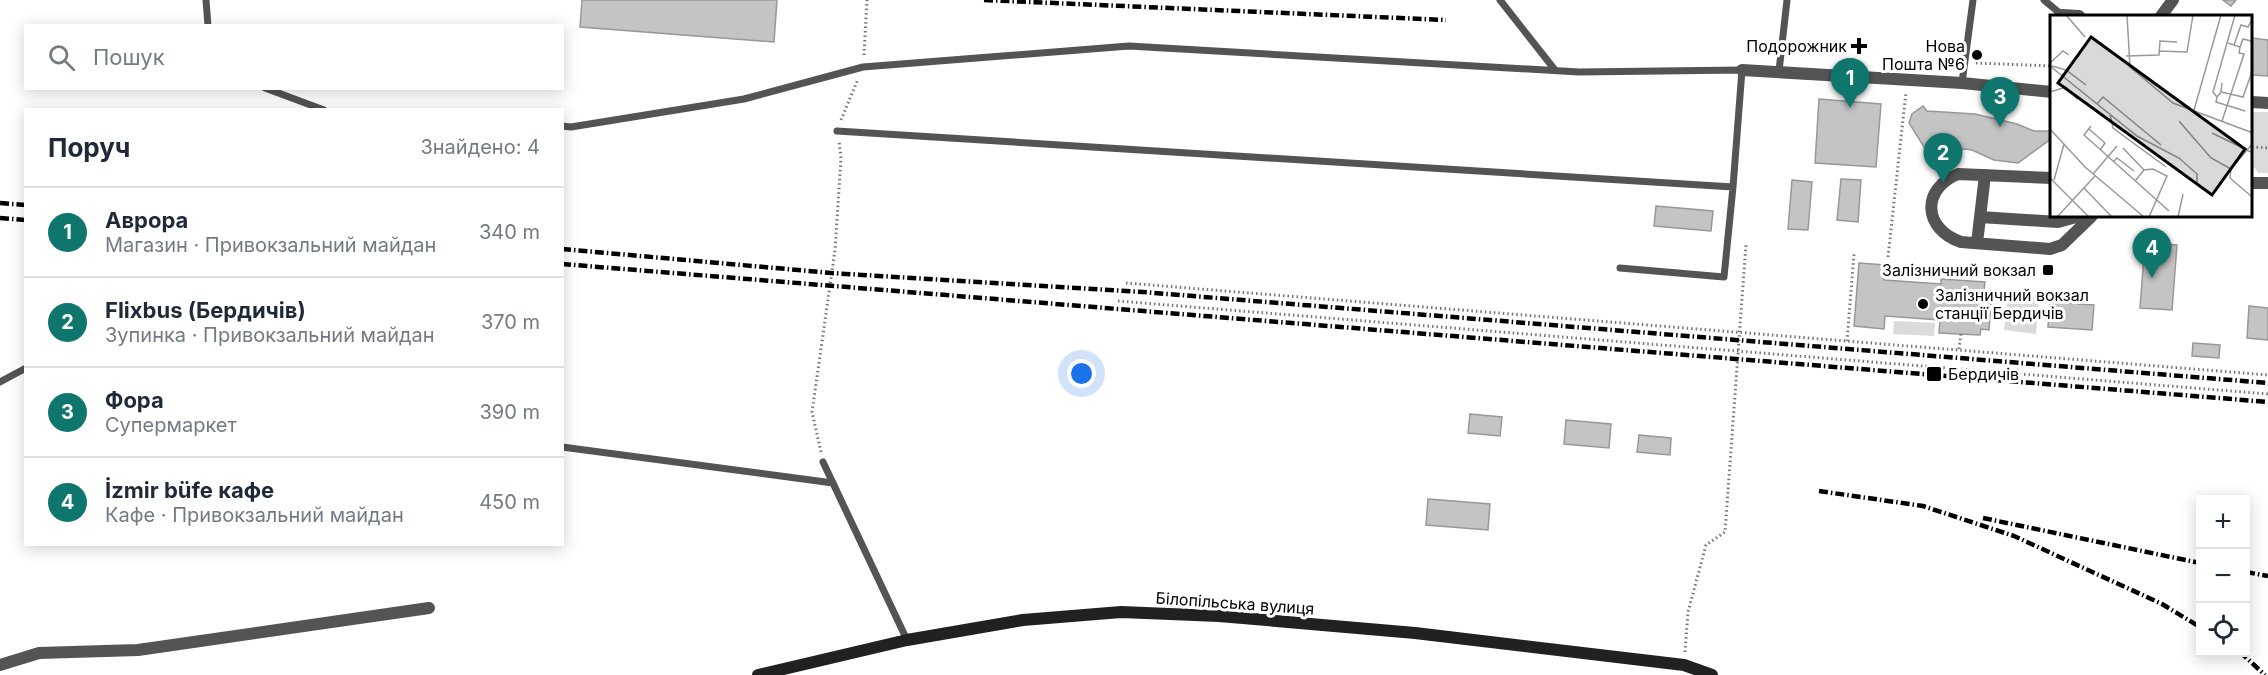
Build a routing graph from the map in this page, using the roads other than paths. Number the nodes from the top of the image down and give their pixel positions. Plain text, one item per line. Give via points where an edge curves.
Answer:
1 (206, 0) edge
2 (1500, 0) edge
3 (1787, 0) edge
4 (1973, 0) edge
5 (2044, 0) edge
6 (2173, 0) edge
7 (2062, 15) edge
8 (2162, 15) edge
9 (208, 24) edge
10 (1555, 70) junction
11 (1742, 70) junction
12 (1779, 71) junction
13 (1962, 83) junction
14 (270, 90) edge
15 (2050, 92) edge
16 (2253, 102) edge
17 (2268, 103) edge
18 (319, 108) edge
19 (564, 126) edge
20 (837, 131) road end
21 (1985, 175) junction
22 (2050, 178) edge
23 (1733, 187) junction
24 (1980, 217) junction
25 (2073, 218) edge
26 (2090, 218) edge
27 (1977, 243) junction
28 (1620, 268) dead end
29 (24, 369) edge
30 (0, 382) edge
31 (564, 447) edge
32 (823, 462) road end
33 (833, 483) junction
34 (429, 608) dead end
35 (907, 640) junction
36 (0, 665) edge
37 (759, 675) edge
38 (1712, 675) edge

1 - 9 lane
2 - 10 lane
3 - 12 lane
4 - 13 lane
5 - 7 lane
6 - 8 street
10 - 11 lane
10 - 19 lane via 1129,46 863,67 744,99
11 - 12 street
11 - 23 lane
12 - 13 street
13 - 15 street
14 - 18 lane
16 - 17 street
20 - 23 lane
21 - 22 street
21 - 24 street
21 - 27 street via 1959,174 1947,178 1933,197 1931,209 1940,231 1961,242
23 - 28 lane via 1724,276
24 - 25 street via 2058,222
24 - 27 street
26 - 27 street via 2056,248
29 - 30 lane
31 - 33 lane
32 - 33 lane
33 - 35 lane
34 - 36 street via 138,650 39,653
35 - 37 main road, Білопільська вулиця
35 - 38 main road, Білопільська вулиця via 1023,620 1121,612 1219,616 1415,633 1684,665

